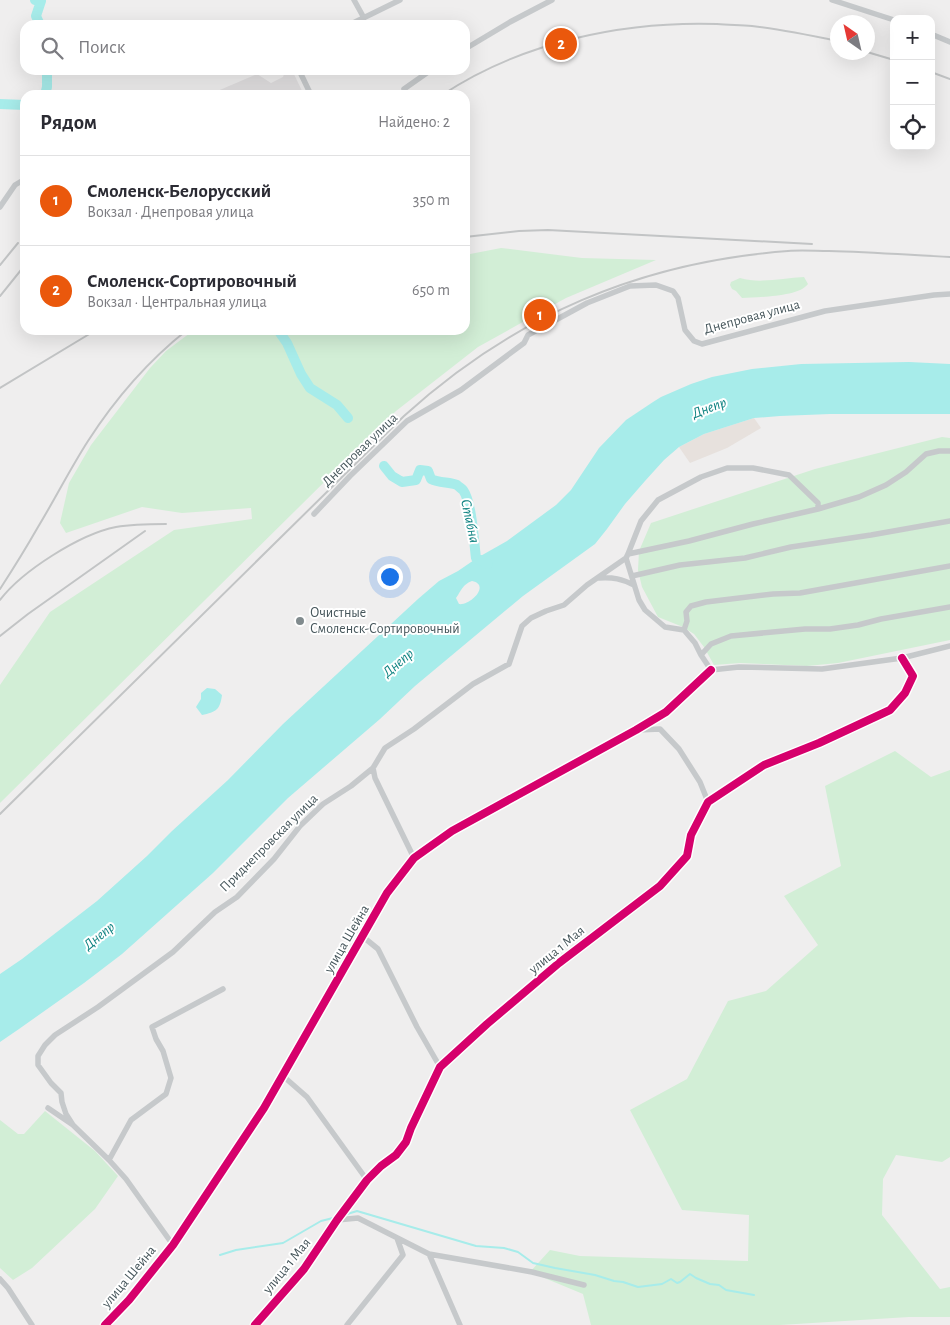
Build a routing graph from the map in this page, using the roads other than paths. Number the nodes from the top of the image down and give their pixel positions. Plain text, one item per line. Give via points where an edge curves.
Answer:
1 (354, 0) edge
2 (400, 0) edge
3 (552, 0) edge
4 (832, 0) edge
5 (364, 18) junction
6 (890, 19) edge
7 (360, 20) edge
8 (935, 36) edge
9 (950, 42) edge
10 (470, 46) edge
11 (301, 75) edge
12 (424, 75) edge
13 (404, 89) dead end
14 (309, 90) edge
15 (20, 182) edge
16 (0, 207) edge
17 (950, 294) edge
18 (950, 451) edge
19 (818, 509) junction
20 (314, 514) dead end
21 (950, 520) edge
22 (627, 556) junction
23 (950, 566) edge
24 (632, 576) junction
25 (597, 578) junction
26 (634, 585) junction
27 (950, 606) edge
28 (684, 630) junction
29 (950, 646) edge
30 (701, 655) junction
31 (902, 658) junction
32 (711, 670) junction
33 (636, 730) junction
34 (373, 768) junction
35 (708, 802) junction
36 (414, 858) junction
37 (362, 936) junction
38 (223, 989) dead end
39 (440, 1067) junction
40 (283, 1076) junction
41 (48, 1108) dead end
42 (73, 1125) junction
43 (109, 1160) junction
44 (367, 1180) junction
45 (337, 1220) junction
46 (397, 1238) junction
47 (173, 1245) junction
48 (429, 1254) junction
49 (0, 1279) edge
50 (584, 1285) dead end
51 (32, 1325) edge
52 (105, 1325) edge
53 (255, 1325) edge
54 (348, 1325) edge
55 (460, 1325) edge

1 - 5 street
2 - 5 street
3 - 10 street
4 - 6 street
5 - 7 street
8 - 9 street
11 - 14 street
12 - 13 street
15 - 16 street
17 - 20 street, Днепровая улица via 826,311 702,344 694,341 685,330 674,291 656,285 630,286 587,303 528,334 524,343 461,390 406,421
18 - 19 street via 926,454 886,484 859,497
19 - 22 street
19 - 22 street via 818,503 789,475 753,468 727,468 701,477 658,500 642,521
21 - 24 street via 745,558 680,565
22 - 24 street
22 - 25 street, Приднепровская улица
23 - 28 street via 800,593 706,602 691,606 686,612
24 - 26 street
25 - 26 street via 622,579
25 - 34 street, Приднепровская улица via 564,605 531,618 522,626 509,664 473,684 386,748
26 - 28 street via 645,610 665,627
27 - 30 street via 830,629 731,636 711,644
28 - 30 street
29 - 31 street
30 - 32 street
31 - 32 street via 822,669 739,667
31 - 35 street, улица 1 Мая via 913,676 890,710 764,765
32 - 33 street, улица Шейна via 666,712
33 - 35 street via 660,729 679,749 700,782
33 - 36 street, улица Шейна via 452,831
34 - 36 street
34 - 42 street, Приднепровская улица via 323,804 237,897 215,912 173,952 45,1045 38,1056 38,1065 61,1093 66,1114
35 - 39 street, улица 1 Мая via 691,834 687,856 660,886 559,963
36 - 37 street, улица Шейна
37 - 39 street via 378,949
37 - 40 street, улица Шейна
38 - 43 street via 152,1027 170,1078 166,1094 131,1120
39 - 44 street, улица 1 Мая via 406,1142
40 - 44 street via 307,1097
40 - 47 street, улица Шейна
41 - 42 street
42 - 43 street
43 - 47 street
44 - 45 street, улица 1 Мая
45 - 46 street via 358,1218
45 - 53 street, улица 1 Мая via 304,1269
46 - 48 street
46 - 54 street via 403,1255
47 - 52 street, улица Шейна
48 - 50 street via 532,1272
48 - 55 street
49 - 51 street

